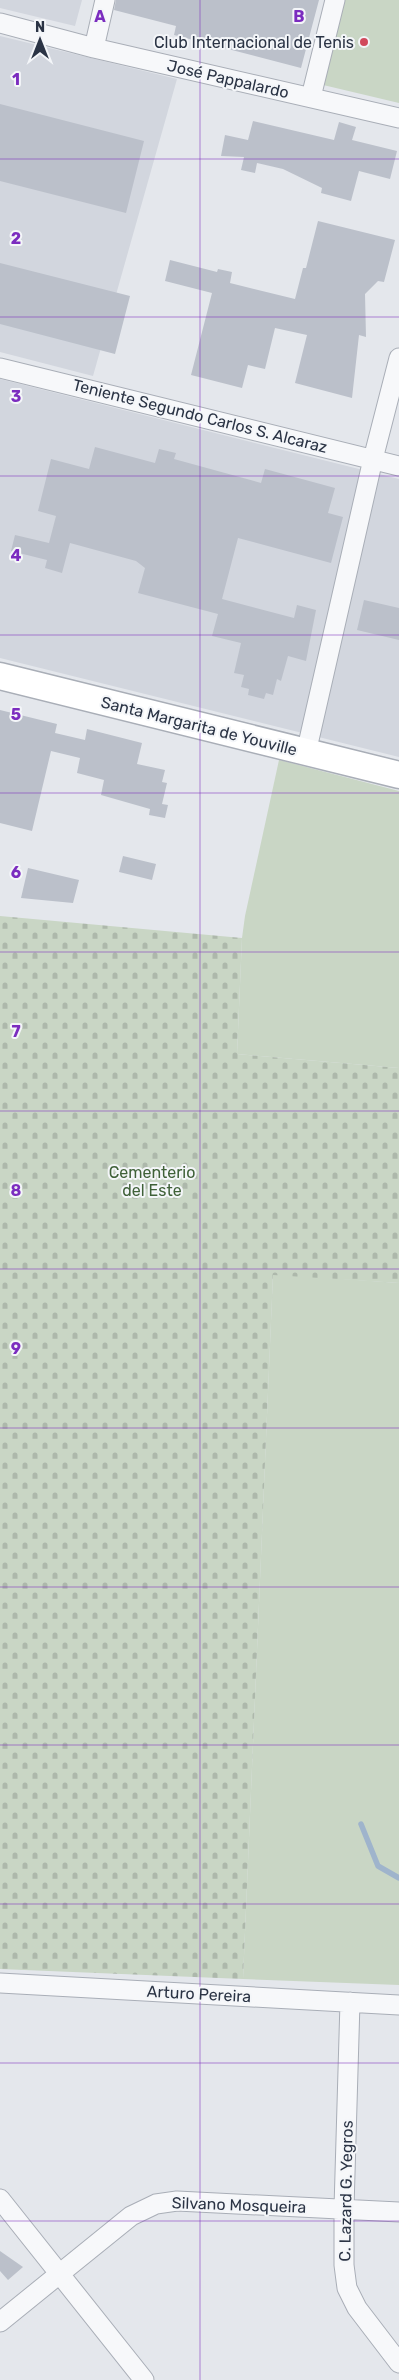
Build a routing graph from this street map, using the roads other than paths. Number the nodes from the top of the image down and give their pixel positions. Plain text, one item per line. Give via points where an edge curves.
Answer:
1 (105, 0) edge
2 (334, 0) edge
3 (0, 23) edge
4 (94, 48) junction
5 (310, 97) junction
6 (399, 118) edge
7 (399, 358) edge
8 (0, 368) edge
9 (373, 459) junction
10 (399, 466) edge
11 (0, 676) edge
12 (306, 753) junction
13 (399, 775) edge
14 (0, 1983) edge
15 (350, 2002) junction
16 (399, 2005) edge
17 (0, 2199) edge
18 (344, 2208) junction
19 (399, 2212) edge
20 (59, 2272) junction
21 (0, 2322) edge
22 (399, 2363) edge
23 (144, 2380) edge

1 - 4 street
2 - 5 street
3 - 4 street, José Pappalardo
4 - 5 street, José Pappalardo
5 - 6 street, José Pappalardo
7 - 9 street
8 - 9 street, Teniente Segundo Carlos S. Alcaraz
9 - 10 street, Teniente Segundo Carlos S. Alcaraz
9 - 12 street
11 - 12 street, Santa Margarita de Youville
12 - 13 street, Santa Margarita de Youville
14 - 15 street, Arturo Pereira
15 - 16 street, Arturo Pereira
15 - 18 street, C. Lazard G. Yegros
17 - 20 street
18 - 19 street, Silvano Mosqueira
18 - 20 street, Silvano Mosqueira via 176,2201 156,2204 131,2216
18 - 22 street, C. Lazard G. Yegros via 347,2288 357,2308
20 - 21 street, Silvano Mosqueira
20 - 23 street

